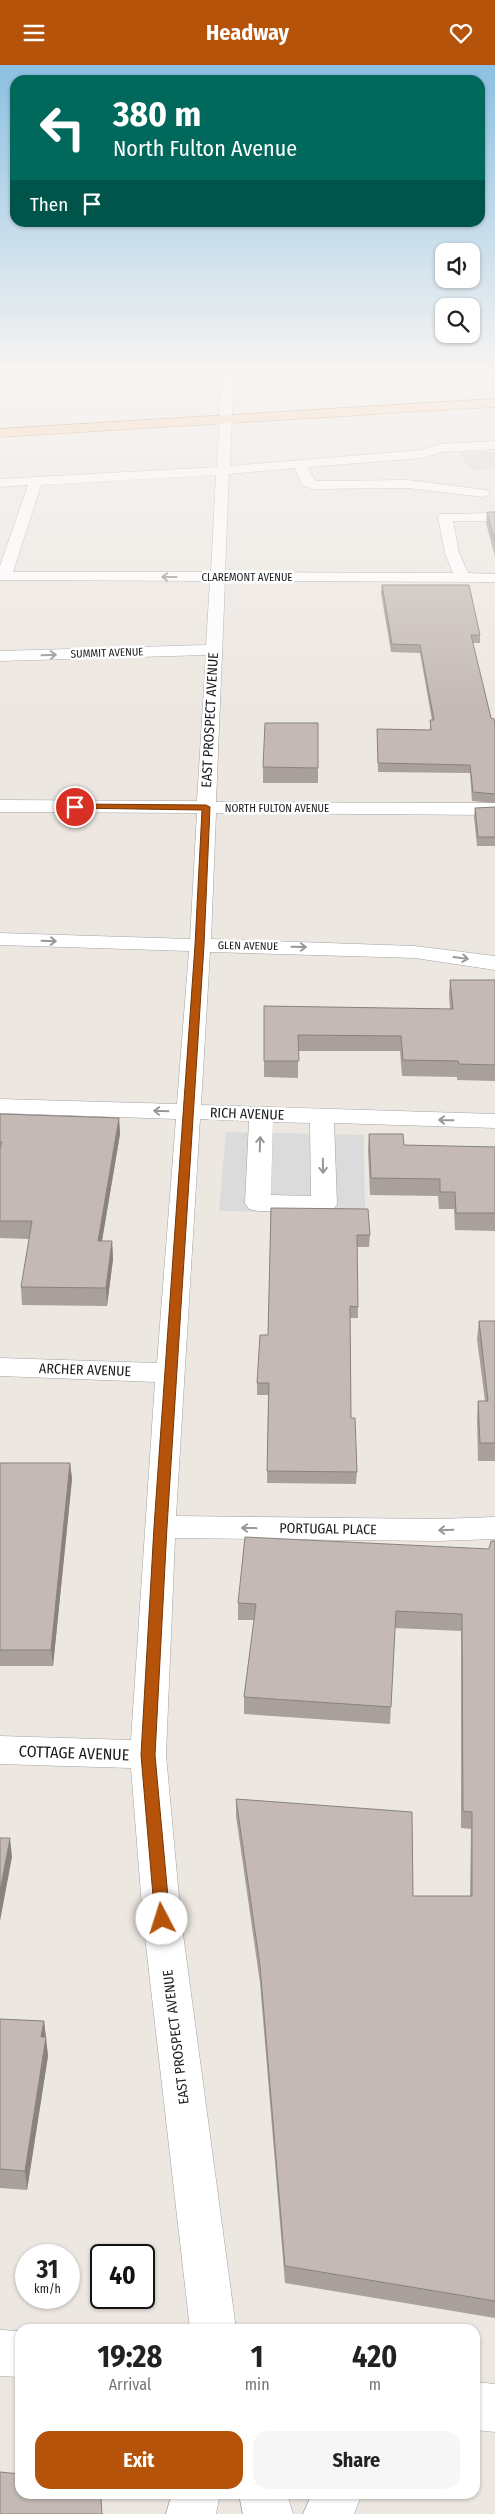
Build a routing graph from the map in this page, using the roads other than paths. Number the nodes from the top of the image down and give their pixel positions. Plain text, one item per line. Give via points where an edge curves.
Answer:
1 (77, 480) edge
2 (222, 480) edge
3 (306, 480) edge
4 (0, 483) edge
5 (35, 483) junction
6 (482, 493) dead end
7 (495, 517) edge
8 (2, 576) edge
9 (218, 577) junction
10 (462, 578) junction
11 (495, 578) edge
12 (213, 650) junction
13 (0, 656) edge
14 (0, 806) edge
15 (206, 807) junction
16 (495, 809) edge
17 (0, 939) edge
18 (200, 945) junction
19 (495, 963) edge
20 (0, 1106) edge
21 (188, 1112) junction
22 (261, 1115) junction
23 (322, 1117) junction
24 (495, 1121) edge
25 (0, 1367) edge
26 (171, 1373) junction
27 (160, 1527) junction
28 (495, 1528) edge
29 (0, 1750) edge
30 (148, 1755) junction
31 (212, 2324) edge
32 (0, 2353) edge
33 (15, 2354) edge
34 (480, 2406) edge
35 (495, 2408) edge
36 (195, 2499) edge
37 (264, 2499) edge
38 (336, 2499) edge
39 (191, 2514) edge
40 (268, 2514) edge
41 (328, 2514) edge

1 - 5 street
2 - 9 street, EAST PROSPECT AVENUE
3 - 6 street via 313,485 408,484
4 - 5 street
5 - 8 street
7 - 10 street via 445,517 452,553
9 -> 8 street, CLAREMONT AVENUE
9 - 10 street, CLAREMONT AVENUE
9 - 12 street, EAST PROSPECT AVENUE
10 - 11 street, CLAREMONT AVENUE
13 -> 12 street, SUMMIT AVENUE
12 - 15 street, EAST PROSPECT AVENUE
14 - 15 street, NORTH FULTON AVENUE
15 - 16 street, NORTH FULTON AVENUE
15 - 18 street, EAST PROSPECT AVENUE
17 -> 18 street, GLEN AVENUE
18 -> 19 street, GLEN AVENUE via 414,952
18 - 21 street, EAST PROSPECT AVENUE
21 -> 20 street, RICH AVENUE
21 - 22 street, RICH AVENUE
21 - 26 street, EAST PROSPECT AVENUE
22 - 23 street, RICH AVENUE
23 -> 22 street via 324,1204 258,1203
24 -> 23 street, RICH AVENUE
25 - 26 street, ARCHER AVENUE
26 - 27 street, EAST PROSPECT AVENUE
28 -> 27 street, PORTUGAL PLACE
27 - 30 street, EAST PROSPECT AVENUE
29 - 30 street, COTTAGE AVENUE
30 - 31 street, EAST PROSPECT AVENUE via 162,1919
32 - 33 street
34 - 35 street
36 - 39 street
37 - 40 street
38 - 41 street

